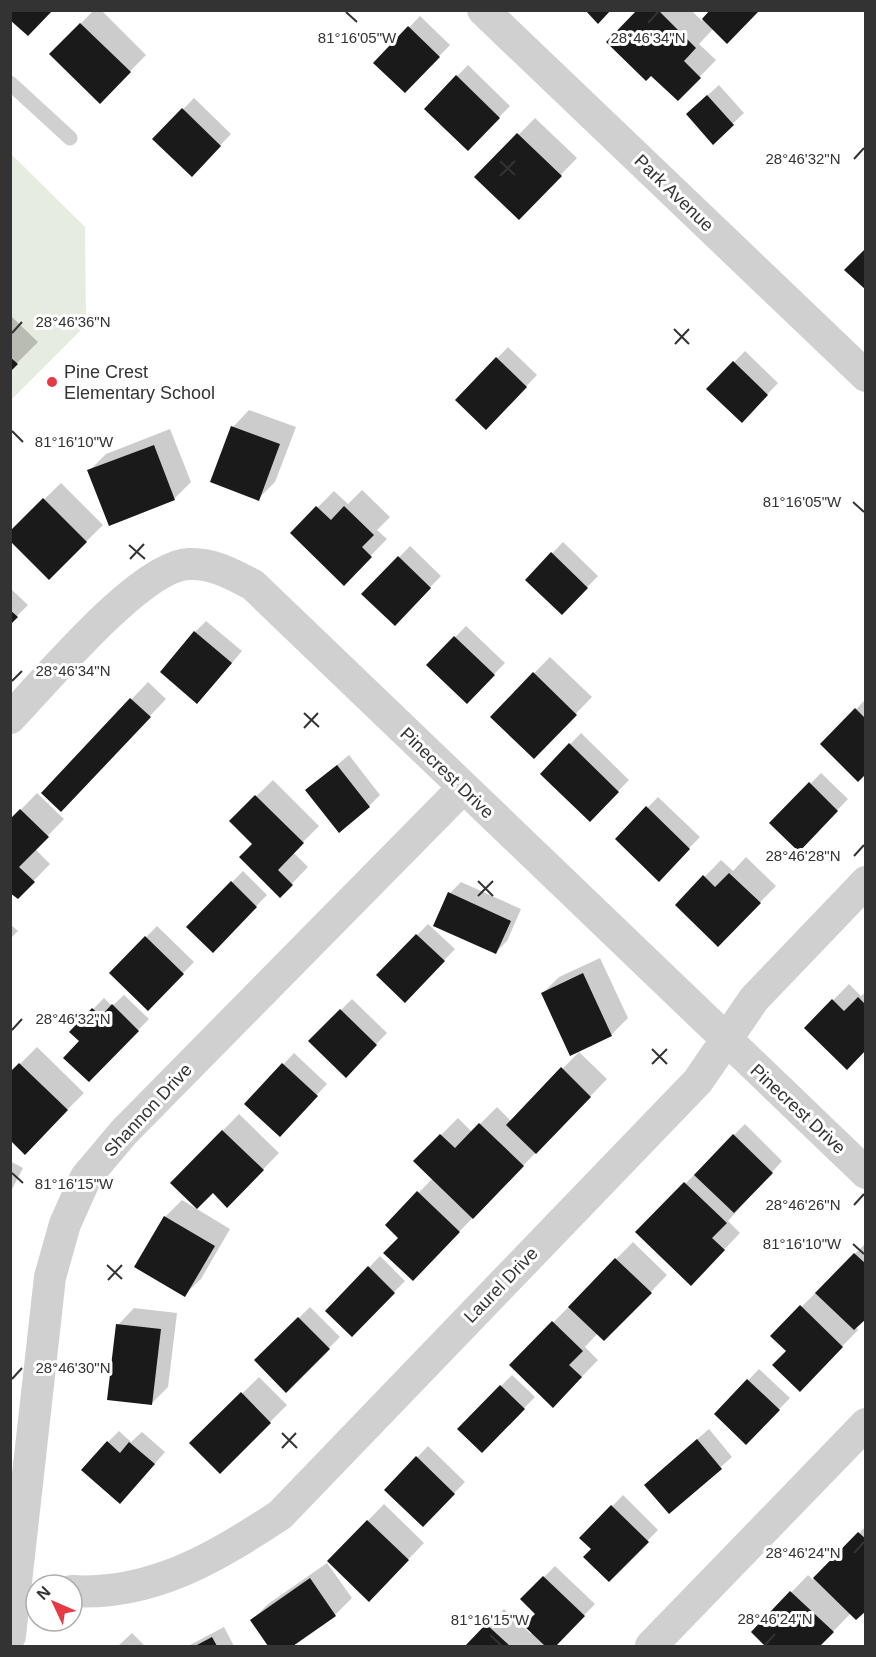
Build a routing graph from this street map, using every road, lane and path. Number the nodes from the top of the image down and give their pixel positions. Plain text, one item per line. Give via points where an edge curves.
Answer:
1 (483, 10) edge
2 (10, 83) edge
3 (70, 138) dead end
4 (866, 376) edge
5 (10, 718) edge
6 (463, 788) junction
7 (866, 882) edge
8 (725, 1040) junction
9 (866, 1173) edge
10 (866, 1424) edge
11 (21, 1588) edge
12 (84, 1592) edge
13 (10, 1636) edge
14 (651, 1647) edge

1 - 4 street, Park Avenue
2 - 3 lane
5 - 6 street, Pinecrest Drive via 130,593 157,575 187,563 219,567 253,585
6 - 8 street, Pinecrest Drive
6 - 11 street, Shannon Drive via 124,1132 86,1177 65,1224 50,1277
7 - 8 street, Laurel Drive via 754,999
8 - 9 street, Pinecrest Drive
8 - 12 street, Laurel Drive via 698,1081 280,1515 228,1549 184,1571 140,1586
10 - 14 street
11 - 13 street, Shannon Drive

